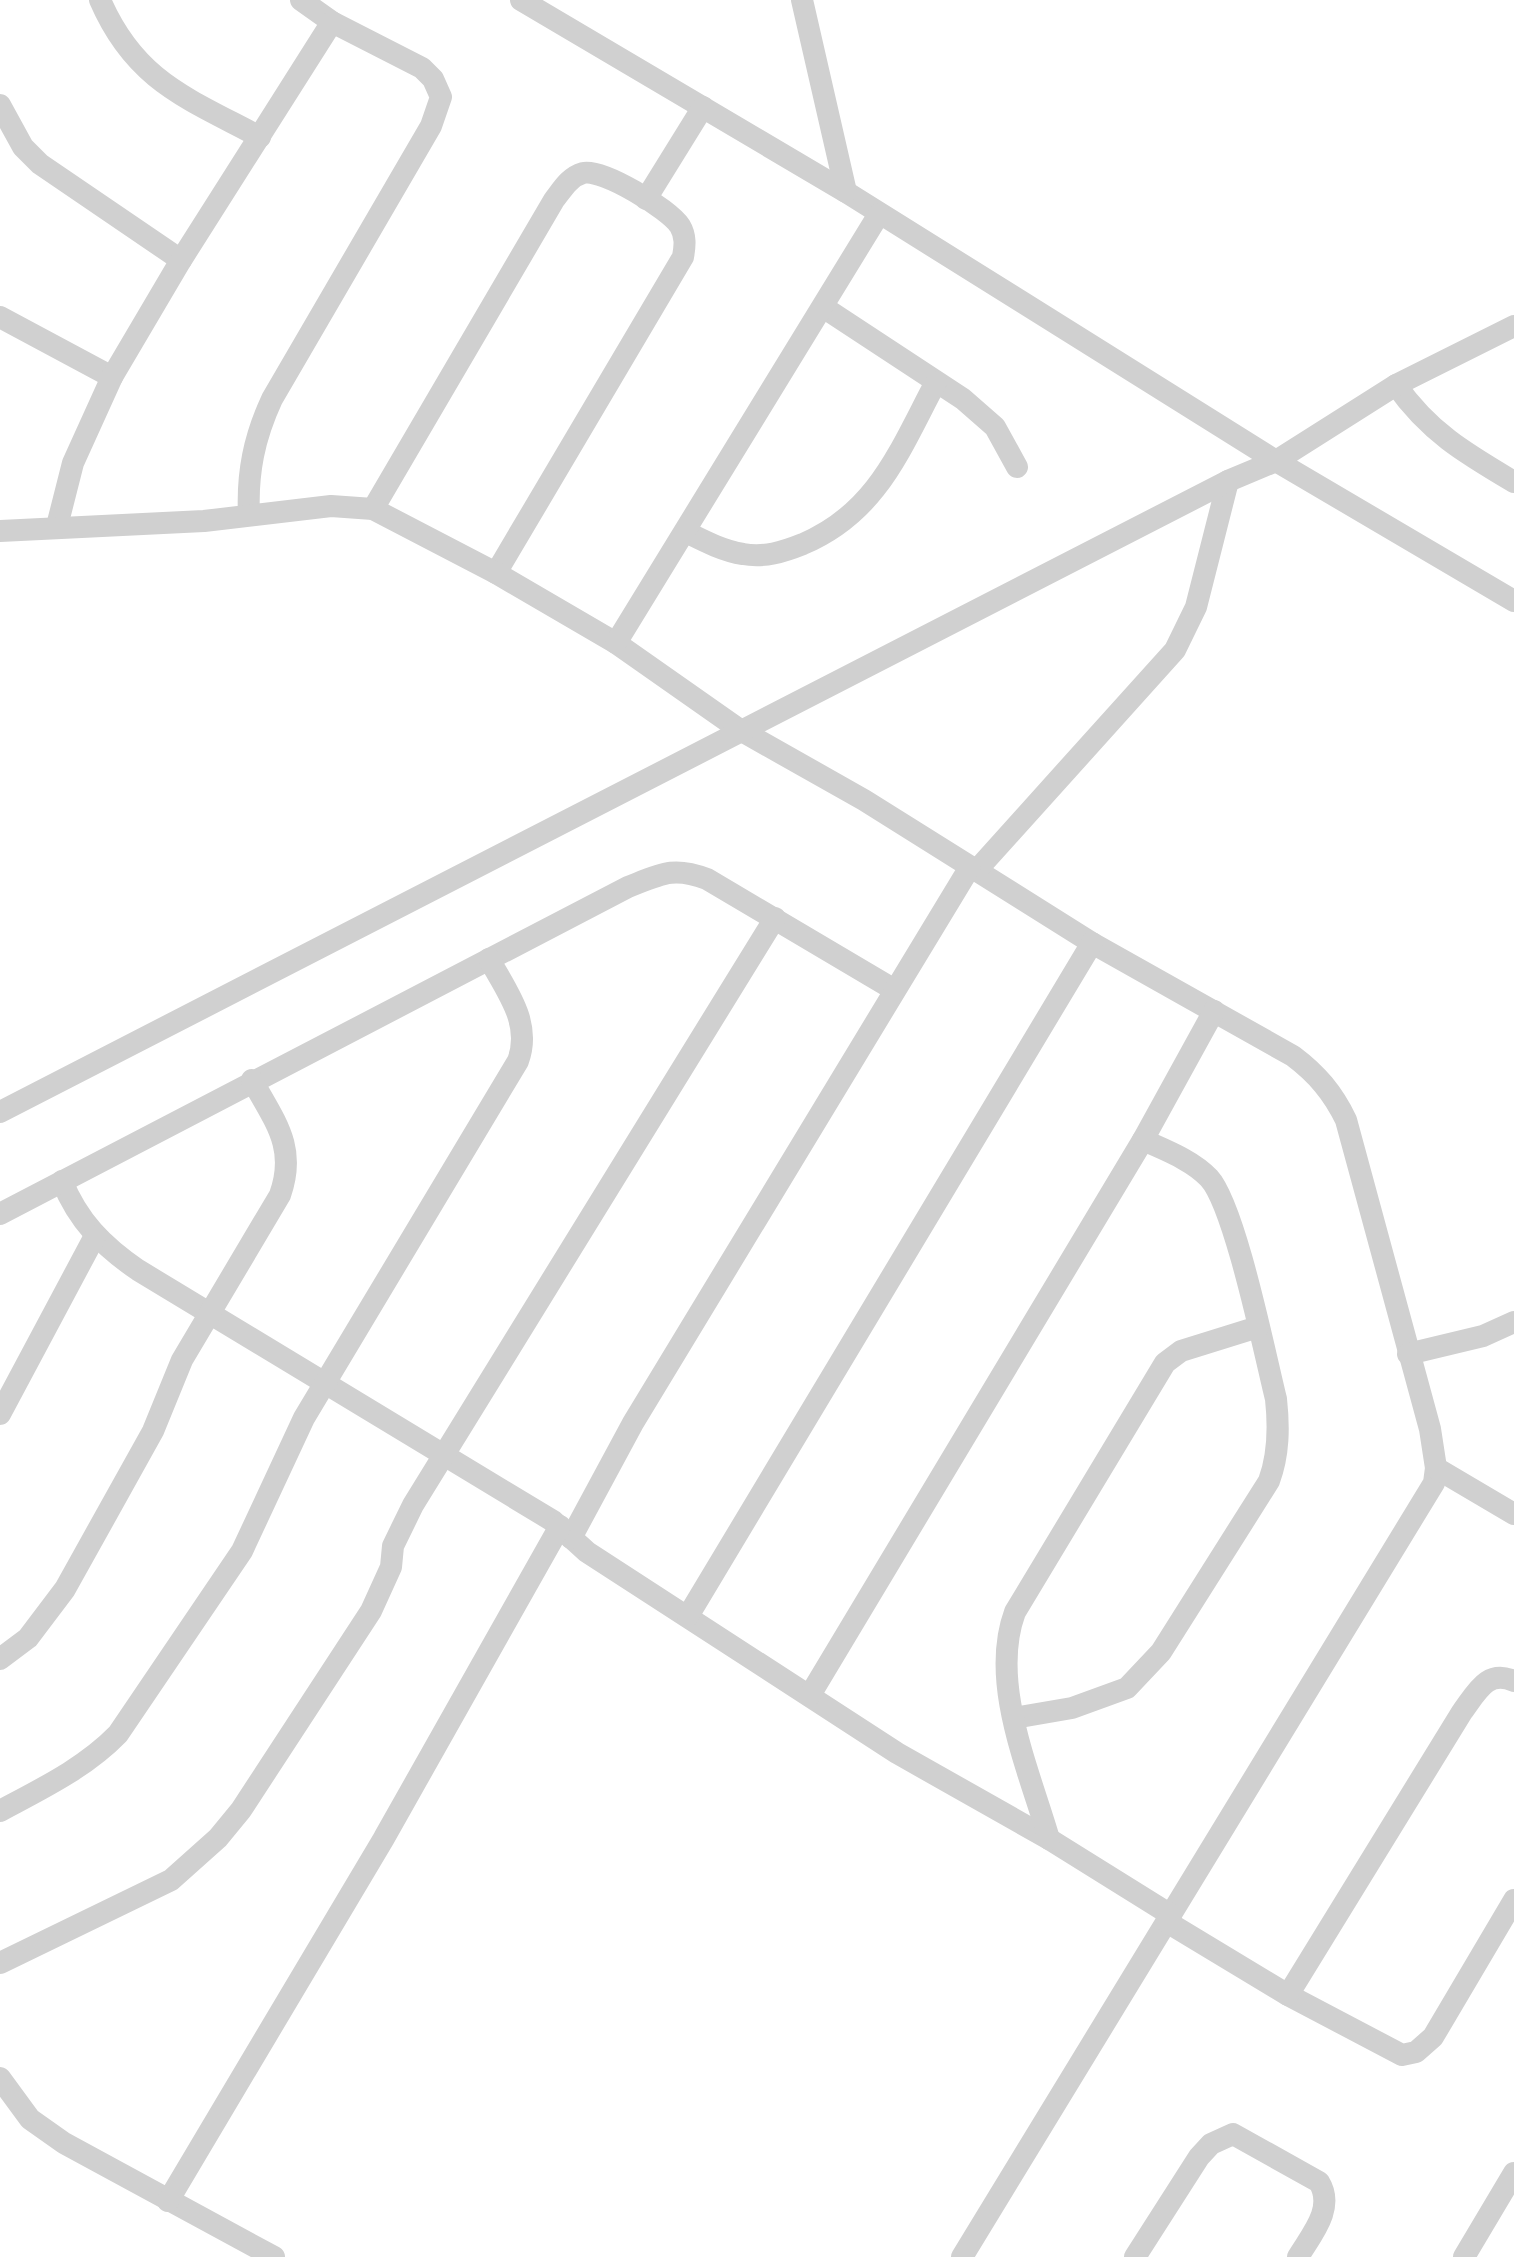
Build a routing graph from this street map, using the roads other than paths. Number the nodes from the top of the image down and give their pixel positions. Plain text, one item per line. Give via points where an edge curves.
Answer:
1 (100, 0) edge
2 (301, 0) edge
3 (522, 0) edge
4 (802, 0) edge
5 (332, 22) junction
6 (0, 105) edge
7 (703, 107) junction
8 (260, 137) junction
9 (846, 192) junction
10 (646, 200) junction
11 (879, 214) junction
12 (181, 260) junction
13 (823, 306) junction
14 (0, 317) edge
15 (1514, 326) edge
16 (112, 378) junction
17 (936, 382) junction
18 (1396, 385) junction
19 (1276, 461) junction
20 (1017, 467) dead end
21 (1228, 481) junction
22 (1514, 482) edge
23 (373, 510) junction
24 (249, 515) junction
25 (57, 526) junction
26 (0, 531) edge
27 (686, 532) junction
28 (496, 573) junction
29 (1514, 601) edge
30 (616, 643) junction
31 (740, 730) junction
32 (973, 869) junction
33 (775, 918) junction
34 (1092, 942) junction
35 (490, 959) junction
36 (893, 989) junction
37 (1214, 1012) junction
38 (252, 1080) junction
39 (0, 1112) edge
40 (1143, 1140) junction
41 (62, 1181) junction
42 (0, 1214) edge
43 (95, 1236) junction
44 (210, 1311) junction
45 (1514, 1322) edge
46 (1258, 1327) junction
47 (1408, 1354) junction
48 (326, 1384) junction
49 (0, 1414) edge
50 (446, 1456) junction
51 (1436, 1468) junction
52 (1514, 1514) edge
53 (565, 1532) junction
54 (688, 1616) junction
55 (0, 1659) edge
56 (1514, 1681) edge
57 (810, 1695) junction
58 (1014, 1718) junction
59 (0, 1812) edge
60 (1049, 1838) junction
61 (1514, 1900) edge
62 (1169, 1918) junction
63 (0, 1963) edge
64 (1288, 1995) junction
65 (0, 2078) edge
66 (1514, 2173) edge
67 (168, 2201) junction
68 (274, 2257) edge
69 (962, 2257) edge
70 (1135, 2257) edge
71 (1298, 2257) edge
72 (1464, 2257) edge

1 - 8 street via 152,77
2 - 5 street
3 - 7 street
4 - 9 street
5 - 8 street
5 - 24 street via 422,68 439,86 440,108 272,399 250,460
6 - 12 street via 40,164
7 - 9 street
7 - 10 street
8 - 12 street
9 - 11 street
10 - 23 street via 606,176 581,173 571,179
10 - 28 street via 682,228 683,257
11 - 13 street
11 - 19 street
12 - 16 street
13 - 17 street
13 - 27 street
14 - 16 street
15 - 18 street
16 - 25 street via 73,463
17 - 20 street via 995,428
17 - 27 street via 880,486 844,522 768,556 744,555
18 - 19 street
18 - 22 street via 1436,433
19 - 21 street
19 - 29 street
21 - 31 street
21 - 32 street via 1196,608 1176,650
23 - 24 street via 331,506
23 - 28 street
24 - 25 street
25 - 26 street
27 - 30 street
28 - 30 street
30 - 31 street
31 - 32 street
31 - 39 street
32 - 34 street
32 - 36 street
33 - 35 street via 707,879 671,871
33 - 36 street
33 - 50 street
34 - 37 street
34 - 54 street
35 - 38 street
35 - 48 street via 522,1026 518,1061
36 - 53 street
37 - 40 street
37 - 47 street via 1292,1056 1335,1097
38 - 41 street
38 - 44 street via 280,1130 288,1172 266,1222
40 - 46 street via 1210,1179 1227,1213
40 - 57 street
41 - 42 street
41 - 43 street
43 - 44 street
43 - 49 street
44 - 48 street
44 - 55 street via 153,1432 66,1589 28,1638
45 - 47 street
46 - 58 street via 1181,1351 1156,1374 1015,1612 1004,1648
46 - 58 street via 1278,1420 1268,1481 1161,1652 1127,1688 1072,1708
47 - 51 street
48 - 50 street
48 - 59 street via 242,1551 118,1734 80,1766
50 - 53 street
50 - 63 street via 400,1527 392,1566 371,1611 218,1838 171,1880
51 - 52 street
51 - 62 street via 1427,1498
53 - 54 street
53 - 67 street
54 - 57 street
56 - 64 street via 1490,1678 1462,1712
57 - 60 street via 897,1753
58 - 60 street
60 - 62 street
61 - 64 street via 1449,2014 1416,2052 1390,2050
62 - 64 street
62 - 69 street
65 - 67 street via 30,2119
66 - 72 street
67 - 68 street
70 - 71 street via 1199,2156 1233,2134 1324,2190 1324,2209

